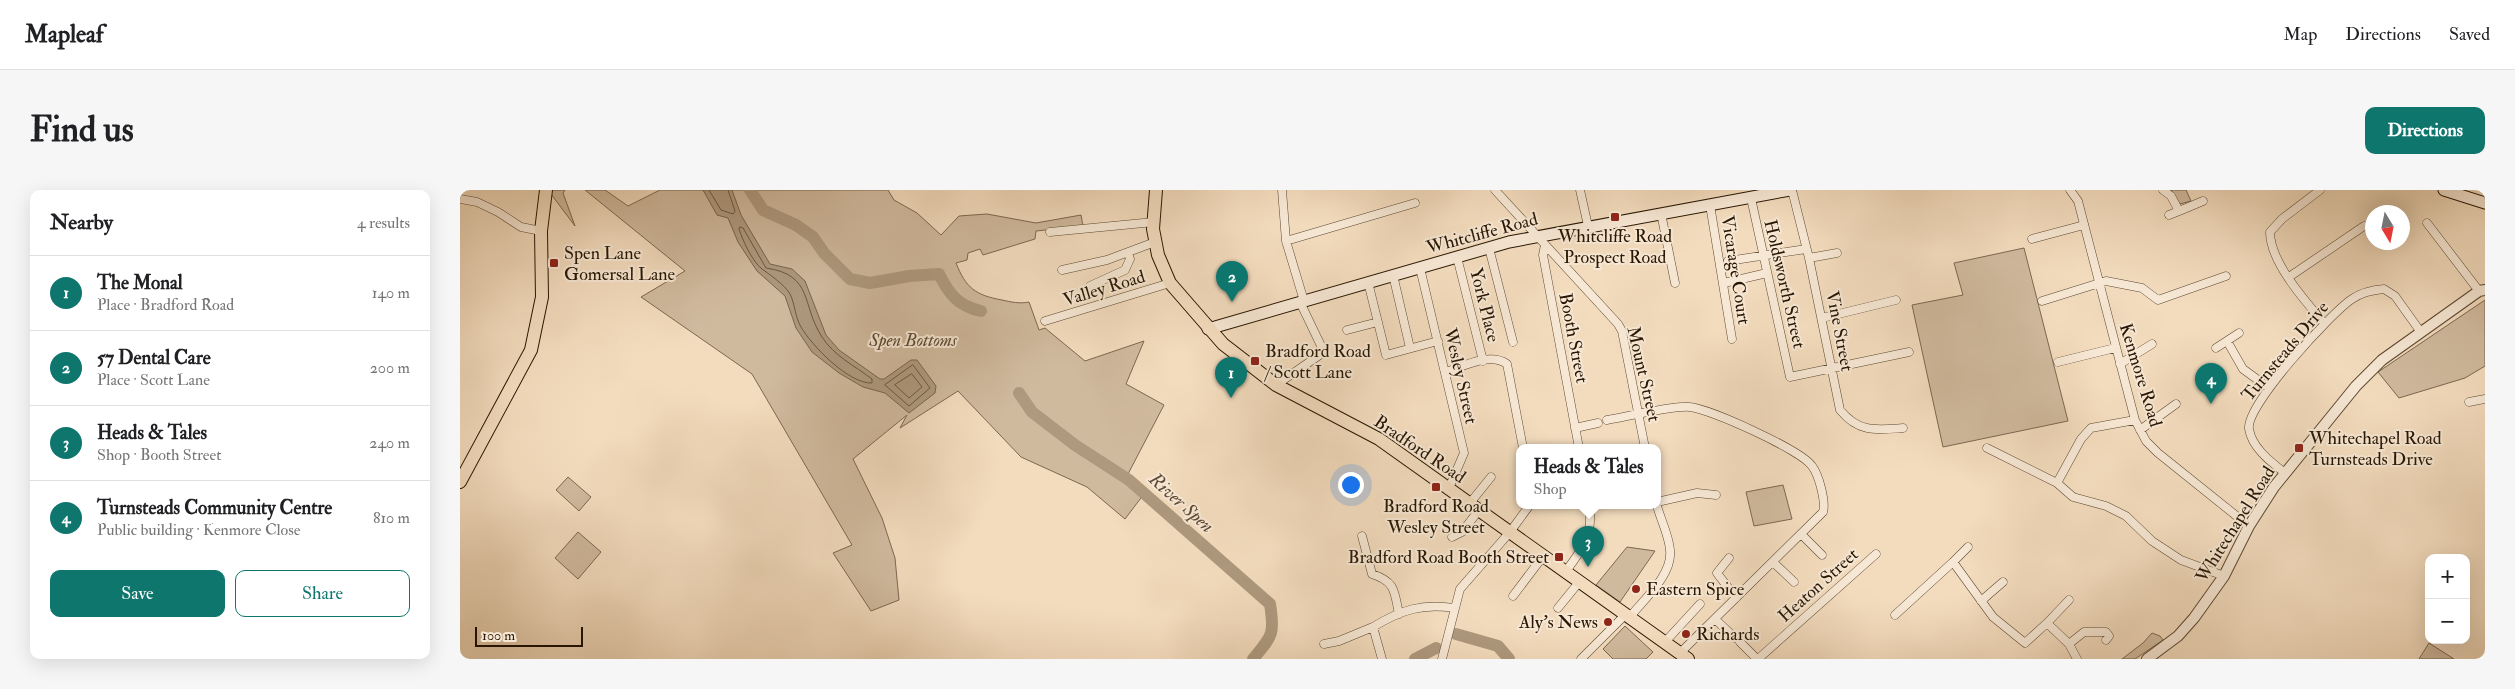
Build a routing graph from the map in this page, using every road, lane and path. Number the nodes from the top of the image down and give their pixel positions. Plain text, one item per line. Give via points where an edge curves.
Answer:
1 (546, 190) edge
2 (1156, 190) edge
3 (1282, 190) edge
4 (1494, 190) edge
5 (1580, 190) edge
6 (1791, 190) edge
7 (2070, 190) edge
8 (2164, 190) edge
9 (2320, 190) edge
10 (2444, 190) edge
11 (1755, 195) edge
12 (460, 198) edge
13 (2203, 201) dead end
14 (1415, 203) dead end
15 (2485, 203) edge
16 (1710, 205) junction
17 (2179, 211) junction
18 (1661, 213) junction
19 (2169, 215) dead end
20 (1154, 222) junction
21 (2427, 223) dead end
22 (2084, 225) junction
23 (1588, 226) junction
24 (2364, 226) dead end
25 (541, 231) junction
26 (1050, 232) dead end
27 (2032, 239) dead end
28 (1541, 240) junction
29 (1286, 241) junction
30 (1156, 242) junction
31 (1489, 248) junction
32 (1806, 249) junction
33 (1128, 252) junction
34 (1836, 253) dead end
35 (1763, 256) junction
36 (1457, 257) junction
37 (1809, 258) junction
38 (1728, 262) dead end
39 (1420, 268) junction
40 (1062, 270) dead end
41 (1767, 273) junction
42 (1392, 276) junction
43 (2226, 276) dead end
44 (2289, 277) junction
45 (1368, 282) junction
46 (1170, 283) junction
47 (1675, 283) dead end
48 (1724, 283) junction
49 (2100, 284) junction
50 (1090, 286) dead end
51 (2482, 291) edge
52 (1896, 300) dead end
53 (2042, 301) dead end
54 (1302, 302) junction
55 (1822, 318) junction
56 (1045, 321) dead end
57 (1378, 322) junction
58 (2324, 323) junction
59 (1208, 328) junction
60 (1347, 330) dead end
61 (2420, 332) junction
62 (2239, 333) dead end
63 (1732, 340) dead end
64 (1438, 341) junction
65 (2227, 341) junction
66 (1513, 342) dead end
67 (2152, 344) dead end
68 (1410, 348) junction
69 (2115, 348) junction
70 (2216, 348) dead end
71 (1909, 352) dead end
72 (1483, 361) junction
73 (2058, 362) dead end
74 (2120, 364) junction
75 (1832, 369) junction
76 (1446, 372) junction
77 (1276, 386) junction
78 (2269, 388) junction
79 (2485, 399) edge
80 (2469, 402) dead end
81 (2176, 404) dead end
82 (1639, 415) junction
83 (1607, 420) dead end
84 (2135, 420) junction
85 (1598, 423) dead end
86 (1575, 428) junction
87 (1903, 428) dead end
88 (2140, 430) junction
89 (1522, 444) edge
90 (1578, 444) edge
91 (1644, 444) edge
92 (1987, 448) dead end
93 (2285, 473) junction
94 (1491, 477) dead end
95 (460, 482) edge
96 (2057, 483) junction
97 (1449, 488) junction
98 (1716, 495) dead end
99 (1661, 503) edge
100 (1474, 507) junction
101 (1527, 509) edge
102 (1589, 509) edge
103 (1658, 509) edge
104 (2249, 526) junction
105 (1510, 532) junction
106 (1802, 534) junction
107 (1362, 536) dead end
108 (1452, 537) dead end
109 (1968, 547) dead end
110 (1876, 554) dead end
111 (1544, 555) junction
112 (1822, 555) dead end
113 (1728, 558) dead end
114 (1773, 562) junction
115 (1954, 562) junction
116 (1566, 571) junction
117 (2224, 576) junction
118 (1580, 581) junction
119 (1794, 582) dead end
120 (2004, 582) dead end
121 (1513, 596) dead end
122 (1736, 598) junction
123 (2069, 600) dead end
124 (1981, 601) junction
125 (1700, 604) dead end
126 (1454, 608) junction
127 (1558, 608) dead end
128 (1399, 614) junction
129 (1895, 615) dead end
130 (1627, 617) junction
131 (1715, 619) junction
132 (2047, 623) junction
133 (1374, 628) junction
134 (2106, 640) dead end
135 (1665, 642) junction
136 (1324, 644) dead end
137 (2069, 644) junction
138 (1684, 656) edge
139 (1382, 659) edge
140 (1442, 659) edge
141 (1581, 659) edge
142 (1757, 659) edge
143 (2077, 659) edge
144 (2147, 659) edge

1 - 25 main road
2 - 20 main road, Bradford Road
3 - 29 street
4 - 28 street, Mount Street
5 - 23 street
6 - 11 main road, Whitcliffe Road
6 - 32 street, Vine Street
7 - 22 street, Kenmore Road via 2078,201
8 - 17 street
9 - 44 street via 2270,232 2272,246
10 - 15 main road
11 - 16 main road, Whitcliffe Road
11 - 35 street, Holdsworth Street
12 - 25 street via 491,209 521,227
13 - 17 street
14 - 29 street
16 - 18 main road, Whitcliffe Road
16 - 48 street, Vicarage Court
17 - 19 street
18 - 23 main road, Whitcliffe Road
18 - 47 street
20 - 26 street
20 - 30 main road, Bradford Road
21 - 51 street
22 - 27 street
22 - 49 street, Kenmore Road
23 - 28 main road, Whitcliffe Road
24 - 44 street
25 - 95 main road via 542,297 531,350
28 - 31 main road, Whitcliffe Road
28 - 82 street, Mount Street via 1622,331
28 - 86 street, Booth Street
29 - 54 street
30 - 33 street
30 - 46 main road, Bradford Road
31 - 36 main road, Whitcliffe Road
31 - 66 street
32 - 35 street
32 - 37 street, Vine Street
33 - 40 street
33 - 50 street via 1130,259 1125,270
34 - 37 street
35 - 38 street
35 - 41 street, Holdsworth Street
36 - 39 main road, Whitcliffe Road
36 - 72 street, York Place
37 - 55 street, Vine Street
39 - 42 main road, Whitcliffe Road
39 - 64 street, Wesley Street
41 - 48 street
41 - 75 street, Holdsworth Street via 1790,377
42 - 45 main road, Whitcliffe Road
42 - 68 street
43 - 49 street via 2158,300 2142,288 2106,281
44 - 58 street
45 - 54 main road, Whitcliffe Road
45 - 57 street
46 - 56 street, Valley Road
46 - 59 main road, Bradford Road
48 - 63 street, Vicarage Court
49 - 53 street
49 - 69 street, Kenmore Road
51 - 61 street, Whitechapel Road
52 - 55 street
54 - 59 main road, Whitcliffe Road
54 - 77 street via 1324,352
55 - 75 street, Vine Street
57 - 60 street
57 - 68 street via 1386,354
58 - 61 street, Turnsteads Drive via 2353,298 2366,291 2384,289 2395,296
58 - 78 street, Turnsteads Drive
59 - 77 main road, Bradford Road
61 - 93 street, Whitechapel Road via 2382,360 2356,386
62 - 65 street
64 - 68 street
64 - 76 street, Wesley Street
65 - 70 street
65 - 78 street via 2243,369
67 - 74 street
69 - 73 street
69 - 74 street, Kenmore Road
71 - 75 street
72 - 76 street
72 - 89 street via 1501,360 1507,364
74 - 84 street, Kenmore Road
75 - 87 street, Vine Street via 1840,410 1847,418 1870,430
76 - 97 street, Wesley Street via 1464,453
77 - 97 main road, Bradford Road via 1379,439
78 - 93 street, Turnsteads Drive via 2250,416 2249,429 2261,452
79 - 80 street
81 - 88 street
82 - 83 street
82 - 91 street, Mount Street
82 - 106 street via 1688,406 1710,412 1799,454 1813,466 1826,504 1823,512
84 - 88 street, Kenmore Road
84 - 96 street via 2090,428
85 - 86 street
86 - 90 street, Booth Street
88 - 104 street, Kenmore Road via 2158,453
92 - 96 street
93 - 104 street, Whitechapel Road
94 - 100 street
96 - 117 street via 2073,497 2106,506 2126,516 2152,541 2181,560
97 - 100 main road, Bradford Road
98 - 99 street via 1696,494
100 - 105 main road, Bradford Road
100 - 108 street via 1462,532
101 - 105 street
102 - 116 street via 1588,538
103 - 130 street via 1670,550 1670,562
104 - 117 street, Whitechapel Road
105 - 111 main road, Bradford Road
105 - 126 street via 1460,590
106 - 112 street
106 - 114 street
107 - 128 street via 1372,574 1392,584
109 - 115 street
110 - 142 street, Heaton Street
111 - 116 main road, Bradford Road
111 - 121 street
113 - 122 street via 1717,573
114 - 119 street
114 - 122 street
115 - 124 street
115 - 129 street
116 - 118 main road, Bradford Road
117 - 144 street, Whitechapel Road via 2178,636
118 - 127 street
118 - 130 main road, Bradford Road
120 - 124 street
122 - 131 street
123 - 132 street
124 - 132 street via 1994,617 2026,643
125 - 135 street
126 - 128 street via 1432,604
126 - 140 street
128 - 133 street
130 - 135 main road, Bradford Road
130 - 141 street
131 - 138 street
131 - 142 street
132 - 137 street
133 - 136 street
133 - 139 street
134 - 137 street via 2109,636 2106,632 2084,632
135 - 138 main road, Bradford Road
137 - 143 street

